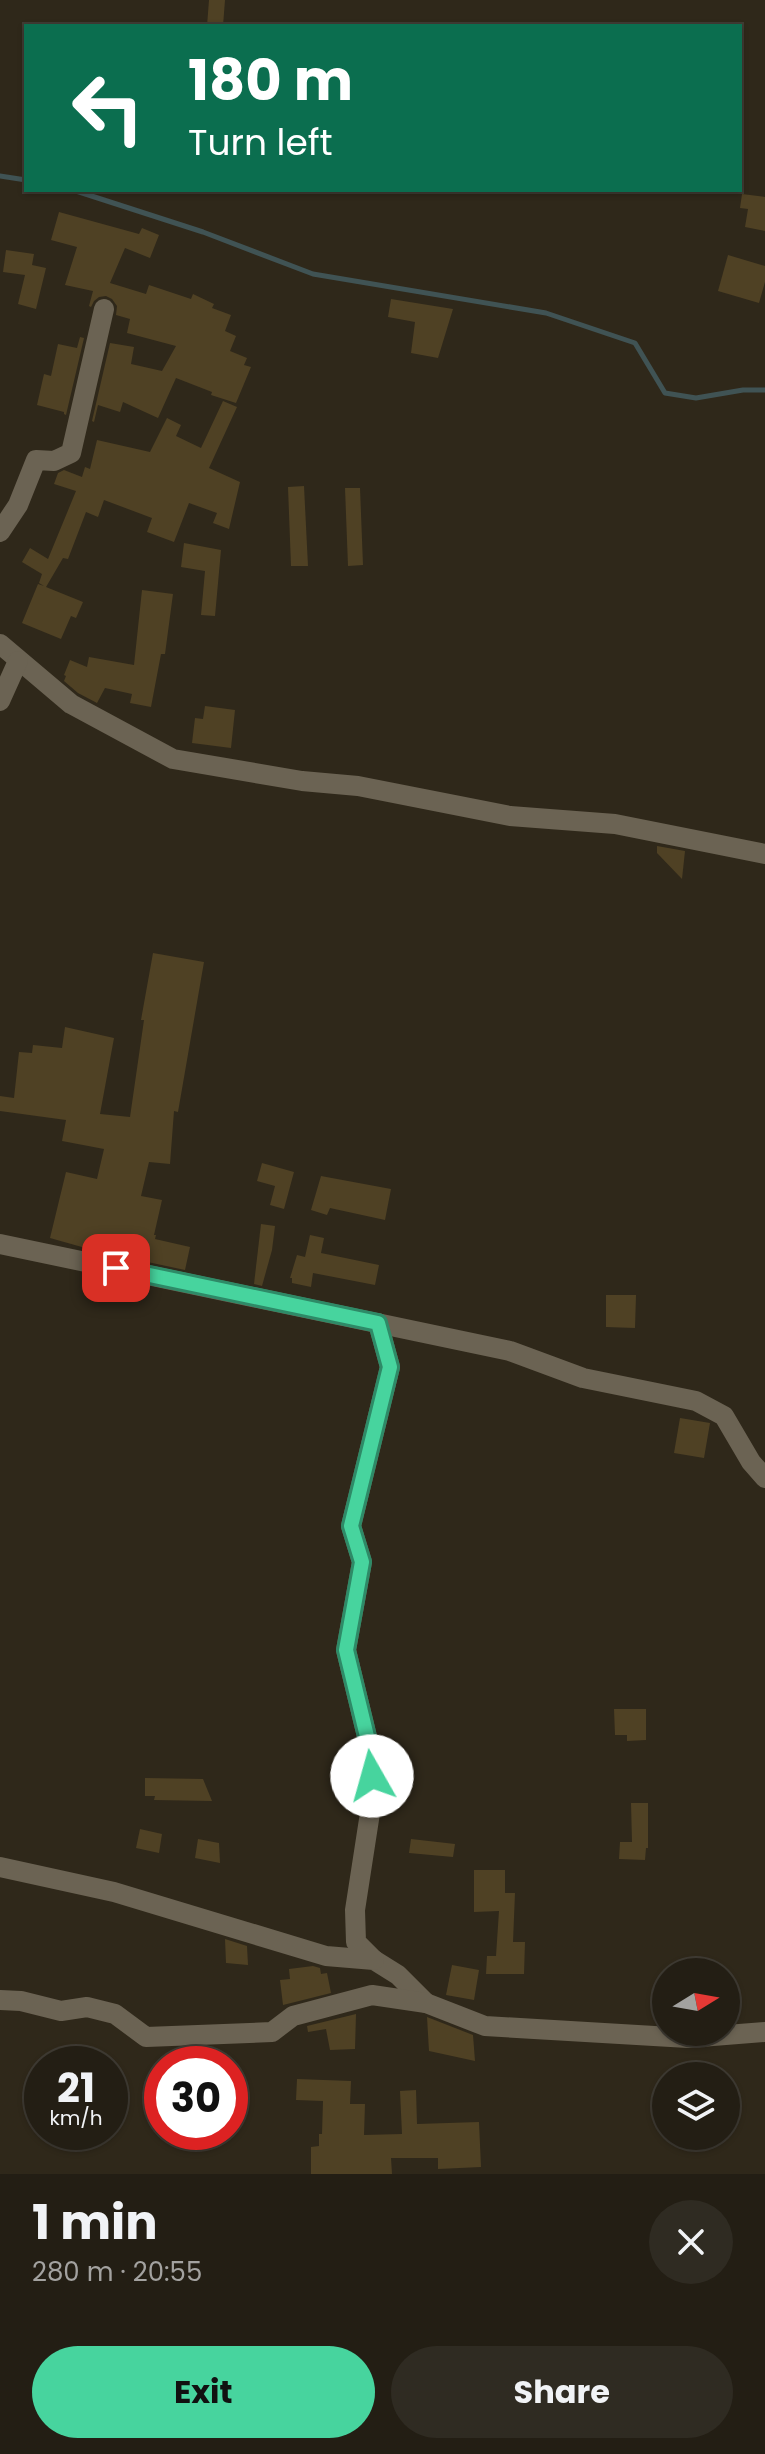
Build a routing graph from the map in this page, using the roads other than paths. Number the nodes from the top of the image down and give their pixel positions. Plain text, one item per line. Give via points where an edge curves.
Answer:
1 (104, 309) dead end
2 (0, 532) edge
3 (0, 644) edge
4 (18, 661) junction
5 (0, 701) edge
6 (765, 854) edge
7 (0, 1244) edge
8 (378, 1323) junction
9 (765, 1478) edge
10 (0, 1867) edge
11 (374, 1960) junction
12 (0, 2000) edge
13 (426, 2003) junction
14 (765, 2032) edge

1 - 2 street via 71,453 54,461 36,460 18,505
3 - 4 street
4 - 5 street
4 - 6 street via 71,704 173,759 358,786 510,816 615,824
7 - 8 street
8 - 9 street via 510,1351 583,1378 696,1401 724,1416
8 - 11 street via 390,1367 351,1526 362,1562 346,1650 371,1753 372,1800 355,1910 356,1942
10 - 11 street via 114,1892 326,1956
11 - 13 street
12 - 13 street via 115,2014 146,2037 272,2032 293,2016 372,1995
13 - 14 street via 485,2026 688,2038

